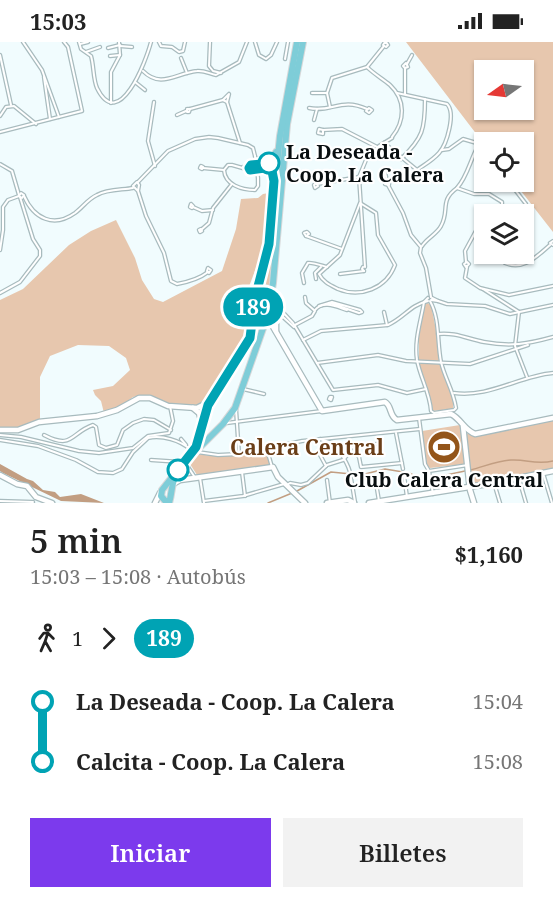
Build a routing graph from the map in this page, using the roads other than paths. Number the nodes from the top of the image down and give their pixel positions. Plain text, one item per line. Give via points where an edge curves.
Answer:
1 (23, 42) edge
2 (65, 42) edge
3 (88, 42) edge
4 (151, 42) edge
5 (159, 42) edge
6 (185, 42) edge
7 (210, 42) edge
8 (247, 42) edge
9 (255, 42) edge
10 (277, 42) edge
11 (288, 42) edge
12 (297, 42) edge
13 (303, 42) edge
14 (386, 42) edge
15 (80, 43) edge
16 (120, 44) edge
17 (100, 47) dead end
18 (132, 47) dead end
19 (108, 48) dead end
20 (86, 52) junction
21 (0, 55) edge
22 (120, 55) junction
23 (412, 55) dead end
24 (110, 56) dead end
25 (182, 58) dead end
26 (285, 59) dead end
27 (367, 67) junction
28 (143, 71) junction
29 (187, 73) junction
30 (222, 73) junction
31 (44, 74) junction
32 (135, 82) junction
33 (145, 90) dead end
34 (312, 93) dead end
35 (327, 93) junction
36 (397, 93) junction
37 (405, 94) junction
38 (425, 99) junction
39 (154, 102) dead end
40 (111, 104) junction
41 (11, 105) junction
42 (330, 107) junction
43 (309, 108) dead end
44 (317, 109) junction
45 (366, 109) dead end
46 (177, 115) dead end
47 (0, 116) edge
48 (59, 117) junction
49 (50, 119) junction
50 (283, 119) junction
51 (314, 120) dead end
52 (36, 124) junction
53 (324, 130) dead end
54 (0, 132) edge
55 (240, 143) junction
56 (385, 144) junction
57 (474, 144) edge
58 (379, 149) junction
59 (442, 150) junction
60 (474, 153) edge
61 (401, 159) junction
62 (272, 161) junction
63 (0, 164) edge
64 (251, 165) junction
65 (155, 166) junction
66 (239, 166) junction
67 (203, 168) dead end
68 (224, 170) junction
69 (250, 170) junction
70 (272, 171) junction
71 (385, 172) dead end
72 (359, 177) junction
73 (232, 184) junction
74 (318, 185) dead end
75 (136, 186) junction
76 (457, 188) junction
77 (516, 192) edge
78 (21, 197) junction
79 (360, 203) junction
80 (502, 204) edge
81 (526, 204) edge
82 (193, 207) dead end
83 (213, 210) junction
84 (272, 219) junction
85 (201, 230) dead end
86 (474, 236) edge
87 (308, 237) dead end
88 (553, 241) edge
89 (552, 245) edge
90 (421, 247) junction
91 (342, 249) junction
92 (0, 250) edge
93 (534, 258) edge
94 (321, 267) junction
95 (327, 267) junction
96 (207, 272) dead end
97 (340, 274) dead end
98 (316, 279) dead end
99 (304, 283) dead end
100 (553, 286) edge
101 (483, 289) junction
102 (0, 293) edge
103 (272, 293) junction
104 (305, 297) dead end
105 (255, 298) junction
106 (430, 299) junction
107 (424, 302) junction
108 (330, 303) junction
109 (553, 305) edge
110 (319, 306) junction
111 (315, 310) junction
112 (347, 310) dead end
113 (252, 312) junction
114 (384, 312) dead end
115 (519, 314) junction
116 (280, 315) junction
117 (263, 322) junction
118 (387, 325) junction
119 (296, 327) junction
120 (438, 334) junction
121 (277, 337) junction
122 (553, 338) edge
123 (303, 340) junction
124 (515, 344) junction
125 (528, 345) junction
126 (516, 349) junction
127 (418, 362) junction
128 (316, 363) junction
129 (441, 363) junction
130 (553, 373) edge
131 (527, 377) junction
132 (243, 389) junction
133 (426, 389) junction
134 (334, 390) junction
135 (454, 393) junction
136 (264, 394) dead end
137 (332, 397) dead end
138 (211, 401) junction
139 (170, 406) junction
140 (193, 408) junction
141 (236, 408) junction
142 (322, 411) junction
143 (419, 418) junction
144 (553, 418) edge
145 (238, 422) junction
146 (203, 424) junction
147 (224, 424) junction
148 (462, 424) junction
149 (420, 429) junction
150 (0, 430) edge
151 (171, 430) junction
152 (396, 432) junction
153 (471, 433) junction
154 (0, 435) edge
155 (44, 435) dead end
156 (464, 436) junction
157 (181, 439) dead end
158 (0, 440) edge
159 (144, 440) junction
160 (320, 440) junction
161 (377, 444) dead end
162 (186, 445) junction
163 (197, 449) junction
164 (267, 450) junction
165 (348, 453) junction
166 (240, 454) junction
167 (320, 455) dead end
168 (344, 459) junction
169 (151, 460) dead end
170 (184, 463) junction
171 (402, 463) junction
172 (468, 465) junction
173 (326, 466) junction
174 (273, 467) junction
175 (403, 469) dead end
176 (429, 471) junction
177 (553, 471) edge
178 (242, 472) junction
179 (350, 472) dead end
180 (543, 473) junction
181 (0, 475) edge
182 (404, 475) dead end
183 (375, 477) dead end
184 (198, 478) junction
185 (351, 478) dead end
186 (519, 479) junction
187 (327, 480) dead end
188 (494, 483) junction
189 (172, 484) junction
190 (285, 484) junction
191 (470, 488) junction
192 (162, 490) junction
193 (433, 494) junction
194 (34, 495) junction
195 (245, 496) junction
196 (407, 497) junction
197 (168, 499) edge
198 (0, 501) edge
199 (379, 501) junction
200 (393, 501) edge
201 (33, 502) edge
202 (204, 502) edge
203 (52, 503) edge
204 (156, 503) edge
205 (305, 503) edge
206 (329, 503) edge
207 (354, 503) edge
208 (369, 503) edge
209 (474, 503) edge
210 (500, 503) edge
211 (526, 503) edge
212 (552, 503) edge

1 - 31 street
2 - 48 street via 82,111
3 - 15 street
4 - 28 street
5 - 6 street via 181,52
7 - 30 street via 209,66
8 - 30 street via 239,62
9 - 10 street via 259,55 266,59
11 - 26 street
12 - 50 main road
13 - 103 main road via 287,124
14 - 27 street
15 - 20 street
16 - 18 street
16 - 19 street
16 - 22 street
17 - 20 street
20 - 40 street via 92,57 98,90
21 - 41 street
22 - 24 street
22 - 40 street via 111,72
23 - 37 street via 405,69
25 - 29 street
27 - 35 street via 333,77
27 - 36 street
28 - 29 street via 159,80
28 - 32 street
29 - 30 street
31 - 48 street
31 - 49 street
32 - 33 street
32 - 40 street via 118,102
34 - 35 street
35 - 42 street
36 - 37 street
36 - 56 street via 402,116 399,129
37 - 38 street
38 - 59 street via 446,104 451,110
38 - 61 street via 423,132
39 - 65 street via 149,148
41 - 47 street
41 - 52 street
42 - 44 street
42 - 45 street via 348,103
43 - 44 street
44 - 51 street
46 - 55 street via 225,101
48 - 49 street
49 - 52 street
50 - 62 main road
50 - 84 main road
52 - 54 street
53 - 58 street via 349,131
55 - 65 street via 208,136 195,139 171,149
55 - 73 street, bridge via 252,147 258,186 254,190
56 - 58 street
56 - 61 street
57 - 59 street via 463,139
58 - 72 street via 366,160
59 - 61 street via 417,170
60 - 76 street
62 - 64 street
62 - 70 main road
63 - 78 street via 12,171
64 - 66 street
64 - 69 street
65 - 75 street
66 - 68 street via 230,165
66 - 69 street
67 - 68 street
68 - 73 street
69 - 70 street
70 - 84 main road
71 - 90 street via 385,184
72 - 74 street
72 - 79 street
73 - 83 street
75 - 78 street via 97,194 73,214 55,222 38,215
75 - 96 street via 164,253 171,281 180,284
76 - 80 street via 489,194
76 - 90 street via 446,199 440,228
77 - 81 street
78 - 92 street via 4,205
78 - 102 street via 40,256 20,282
79 - 91 street
79 - 95 street via 376,213 378,235 393,260 393,269 373,290 356,293 322,280 319,273
79 - 97 street via 363,268
82 - 83 street
83 - 85 street via 210,221
84 - 105 main road
86 - 101 street via 465,251 469,263 465,278
87 - 91 street
88 - 89 street
89 - 93 street
90 - 106 street
91 - 95 street
94 - 95 street
94 - 98 street via 316,271
94 - 99 street via 313,262 307,264 302,273
100 - 101 street via 514,295
101 - 115 street
103 - 105 main road via 262,287
103 - 116 street
103 - 117 main road
104 - 111 street
105 - 113 main road
106 - 107 street
106 - 115 street
106 - 120 street
107 - 118 street
107 - 127 street via 417,338
108 - 108 street via 359,313 362,312 334,302
108 - 110 street
109 - 115 street
110 - 111 street
110 - 112 street
111 - 119 street via 313,316
113 - 117 main road via 255,319
113 - 138 main road via 249,342
114 - 118 street
115 - 124 street
116 - 117 street
116 - 119 street
116 - 121 street
117 - 121 street via 271,324
117 - 132 main road
118 - 123 street via 321,331
119 - 123 street
120 - 124 street
120 - 129 street
121 - 142 street
122 - 125 street
123 - 128 street
124 - 125 street
124 - 126 street
125 - 126 street
126 - 129 street via 472,364
126 - 131 street
127 - 128 street via 373,355
127 - 129 street
127 - 133 street
128 - 134 street
129 - 135 street
130 - 131 street
131 - 135 street via 482,393
132 - 136 street
132 - 141 main road
133 - 134 street via 407,393 378,385
133 - 135 street via 434,413 455,409
134 - 137 street
138 - 140 street
138 - 146 main road
139 - 140 street
139 - 150 street via 140,398 102,415
139 - 151 street
140 - 146 street
141 - 145 street
141 - 147 main road
142 - 143 street via 385,402 395,419
142 - 145 street
143 - 148 street via 451,414
143 - 149 street
144 - 153 street
145 - 147 street
145 - 166 street
146 - 163 main road
147 - 163 main road
148 - 153 street
148 - 156 street
149 - 152 street
149 - 176 street
151 - 155 street via 144,419 130,424 120,432 117,445 106,448 99,446 93,425 68,441
151 - 159 street
152 - 160 street
152 - 171 street
153 - 156 street
154 - 159 street via 94,453 133,448
156 - 172 street
157 - 162 street
158 - 159 street via 38,446 101,473 113,473 122,469
159 - 162 street via 160,437
160 - 164 street
160 - 168 street via 335,444
161 - 165 street via 349,448
162 - 163 street
163 - 166 street via 214,454
163 - 170 main road
164 - 166 street
164 - 174 street
165 - 168 street
165 - 171 street via 355,453 361,467
167 - 173 street
168 - 173 street
168 - 179 street
169 - 170 street
170 - 184 street
170 - 189 main road
170 - 192 main road
171 - 175 street
172 - 176 street
172 - 191 street
173 - 190 street via 308,483
174 - 178 street
174 - 190 street
176 - 193 street
177 - 180 street
178 - 184 street
178 - 195 street
180 - 186 street
180 - 212 street
181 - 194 street via 27,486
182 - 196 street
183 - 199 street
184 - 189 street
184 - 202 street
185 - 207 street
186 - 188 street
186 - 211 street
187 - 206 street
188 - 191 street
188 - 210 street
189 - 197 main road
190 - 195 street
190 - 205 street
191 - 193 street
191 - 209 street
192 - 197 main road via 161,495
192 - 197 main road via 170,489
192 - 204 street
193 - 196 street
194 - 201 street
194 - 203 street
195 - 202 street
196 - 200 street
197 - 204 street
198 - 201 street
199 - 200 street
199 - 208 street
206 - 207 street

